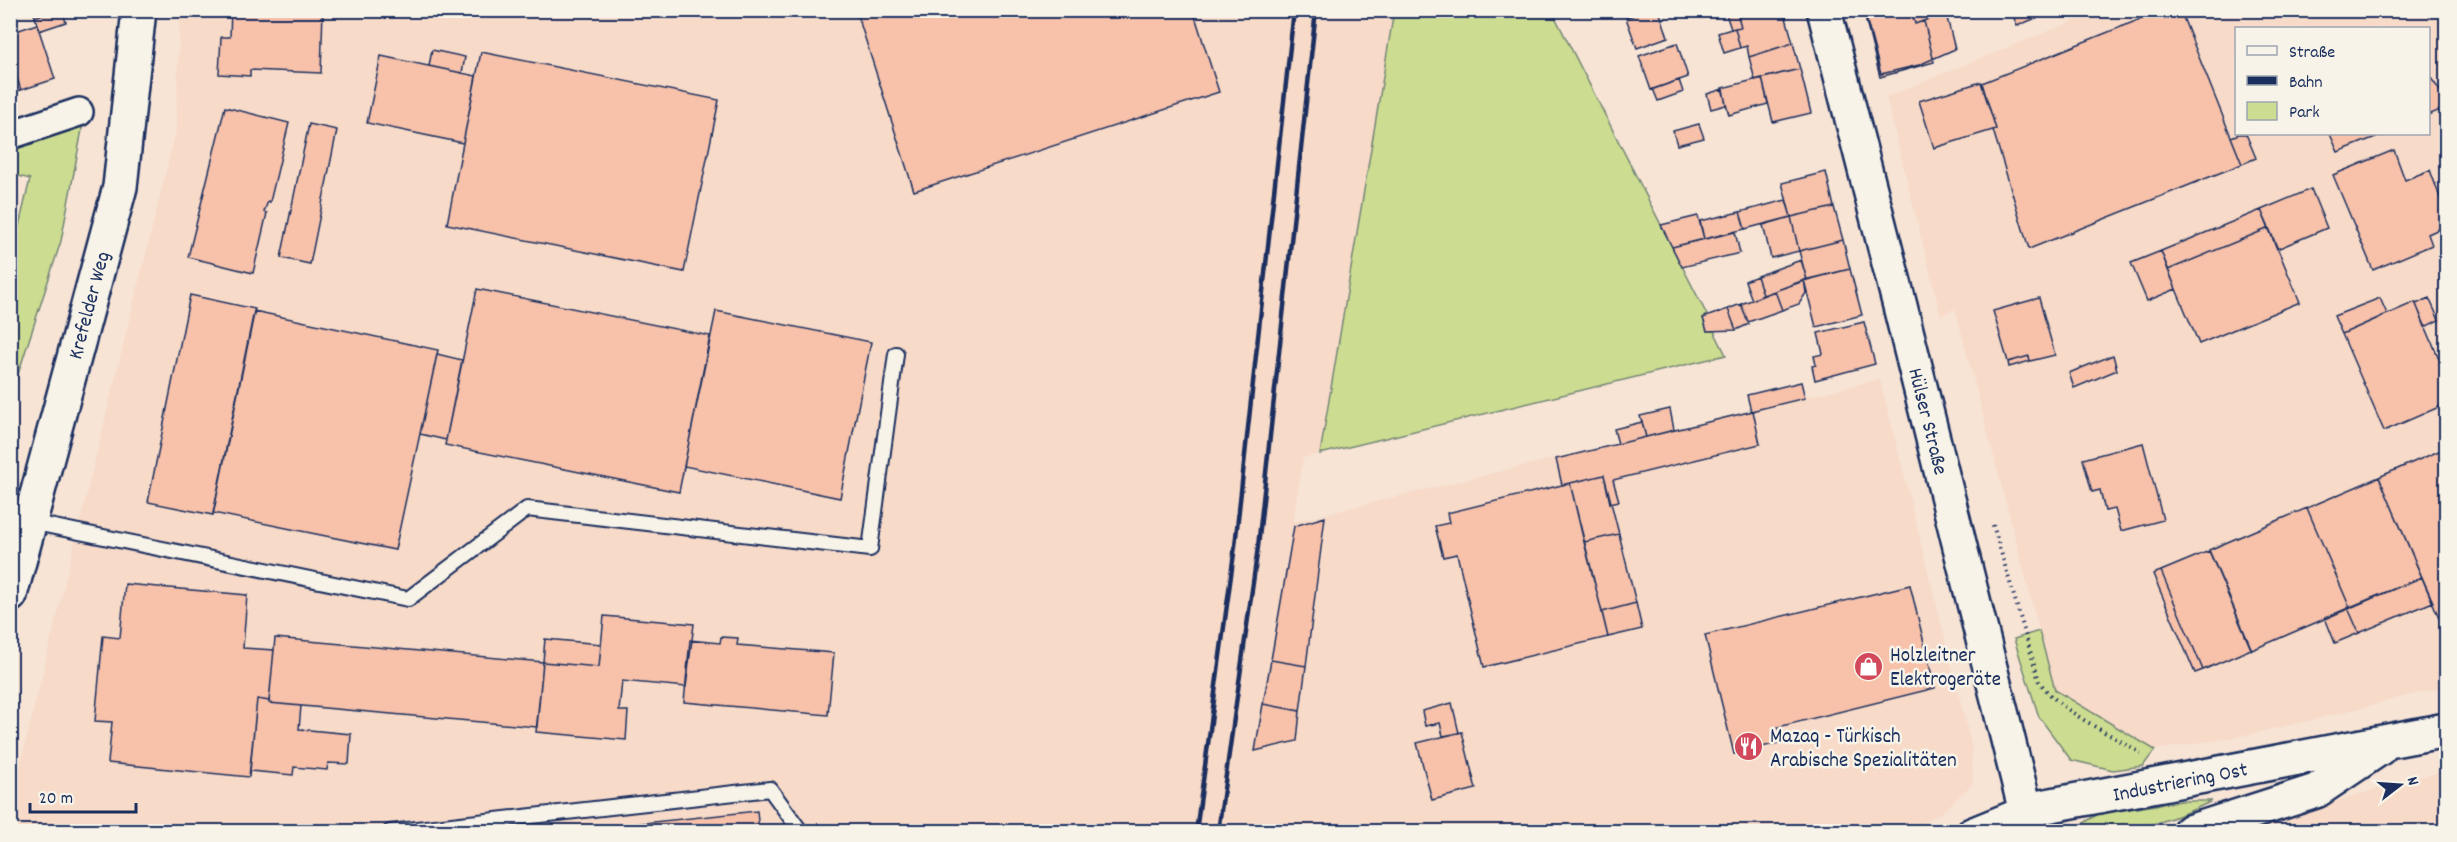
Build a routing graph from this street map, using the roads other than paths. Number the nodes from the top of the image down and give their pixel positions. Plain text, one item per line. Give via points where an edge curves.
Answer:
1 (139, 10) edge
2 (1824, 10) edge
3 (79, 112) dead end
4 (10, 135) edge
5 (896, 354) dead end
6 (30, 522) junction
7 (10, 595) edge
8 (2446, 730) edge
9 (2391, 740) junction
10 (2028, 821) edge
11 (390, 831) edge
12 (801, 831) edge
13 (1971, 831) edge
14 (2189, 831) edge

1 - 6 street, Krefelder Weg via 120,187
2 - 10 street, Hülser Straße
3 - 4 street
5 - 6 lane via 870,549 527,509 408,599
6 - 7 street, Krefelder Weg
8 - 9 street, Industriering Ost
9 - 10 street, Industriering Ost
9 - 14 street, Industriering Ost via 2316,791
10 - 13 street, Industriering Ost
11 - 12 lane via 770,789

